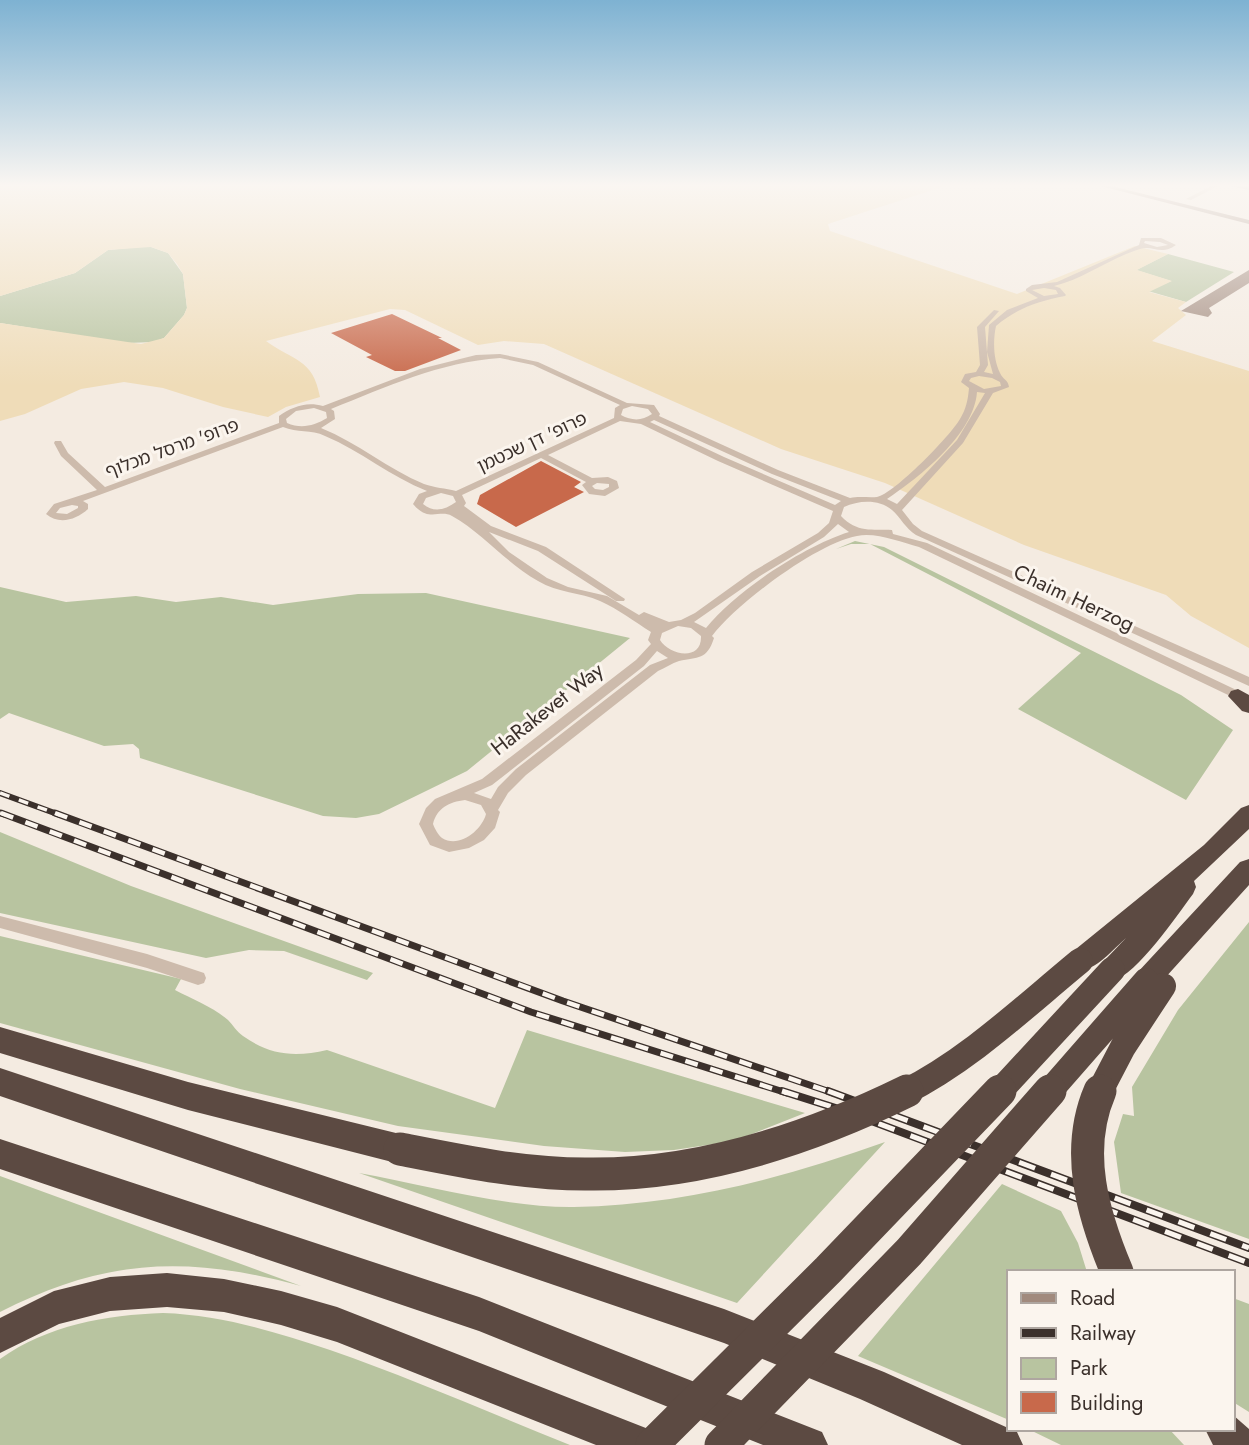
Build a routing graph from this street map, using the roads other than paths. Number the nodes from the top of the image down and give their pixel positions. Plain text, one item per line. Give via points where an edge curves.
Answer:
1 (1129, 251) edge
2 (1147, 251) edge
3 (1249, 273) edge
4 (1249, 278) edge
5 (1047, 286) junction
6 (1060, 290) junction
7 (1030, 293) junction
8 (1043, 298) junction
9 (979, 374) junction
10 (999, 378) junction
11 (973, 388) junction
12 (990, 391) junction
13 (328, 410) junction
14 (621, 410) junction
15 (654, 417) junction
16 (327, 422) junction
17 (643, 422) junction
18 (286, 425) junction
19 (314, 428) junction
20 (336, 436) junction
21 (58, 443) dead end
22 (542, 455) junction
23 (591, 481) dead end
24 (414, 484) junction
25 (103, 490) junction
26 (435, 491) junction
27 (457, 494) junction
28 (422, 496) junction
29 (849, 500) junction
30 (878, 500) junction
31 (72, 502) junction
32 (84, 506) junction
33 (454, 509) junction
34 (837, 513) junction
35 (900, 514) junction
36 (859, 532) junction
37 (882, 534) junction
38 (683, 623) junction
39 (662, 628) junction
40 (707, 635) junction
41 (656, 645) junction
42 (679, 657) junction
43 (1246, 696) edge
44 (456, 796) junction
45 (491, 811) junction
46 (1249, 814) edge
47 (1212, 852) junction
48 (1243, 876) edge
49 (0, 922) edge
50 (198, 978) dead end
51 (1155, 984) junction
52 (0, 1040) edge
53 (0, 1082) edge
54 (0, 1154) edge
55 (1116, 1270) edge
56 (0, 1336) edge
57 (1225, 1431) edge
58 (643, 1445) edge
59 (652, 1445) edge
60 (721, 1445) edge
61 (809, 1445) edge
62 (1004, 1445) edge
63 (1238, 1445) edge

1 - 5 street
2 - 6 street
3 - 4 main road via 1186,311 1205,315 1204,307
5 - 6 street
5 - 7 street via 1032,287
6 - 8 street via 1059,297
7 - 8 street
7 - 9 street via 984,323 984,365
8 - 10 street via 1009,311 993,324 994,369
9 - 10 street
9 - 11 street via 965,380
10 - 12 street via 1005,387
11 - 12 street
11 - 30 street via 973,400 953,436 909,481
12 - 35 street via 960,441
13 - 14 street via 458,364 493,357 522,364
13 - 16 street
13 - 18 street via 294,409 282,418
14 - 15 street via 647,405 656,412
14 - 17 street via 630,422
14 - 22 street, פרופ' דן שכטמן
15 - 17 street
15 - 29 street
16 - 19 street
16 - 20 street
17 - 34 street
18 - 19 street
18 - 25 street, פרופ' מרסל מכלוף
18 - 32 street, פרופ' מרסל מכלוף
19 - 20 street
20 - 24 street
21 - 25 street
22 - 23 street
22 - 27 street, פרופ' דן שכטמן
24 - 26 street
24 - 28 street
25 - 31 street, פרופ' מרסל מכלוף
26 - 27 street
26 - 28 street
27 - 33 street via 461,499
28 - 33 street via 418,503 424,510
29 - 30 street
29 - 34 street
30 - 35 street, Chaim Herzog
31 - 32 street
31 - 32 street via 57,506 51,514 66,517
33 - 39 street via 488,528 531,542
33 - 39 street via 543,580 603,598
34 - 36 street via 841,523
34 - 38 street via 821,535
35 - 37 street via 898,528
35 - 43 street, Chaim Herzog via 910,529
36 - 37 street, Chaim Herzog
36 - 40 street via 838,538 768,581 721,615
37 - 43 street, Chaim Herzog via 923,545
38 - 39 street
38 - 40 street via 697,626
39 - 41 street
40 - 42 street via 705,649
41 - 42 street
41 - 44 street, HaRakevet Way via 646,659 486,782
42 - 45 street, HaRakevet Way via 654,668 521,772
44 - 45 street via 478,798
44 - 45 street via 437,804 427,818 429,834 439,842 475,841 489,828
46 - 47 highway
47 - 52 highway, bridge via 937,1074 843,1121 766,1149 700,1164 610,1174 526,1170 400,1149 188,1096
47 - 59 highway, bridge via 1151,930 979,1116
48 - 51 highway
49 - 50 street
51 - 55 highway, bridge via 1092,1114 1091,1179
51 - 60 highway, bridge via 909,1252
53 - 62 highway via 724,1326
54 - 61 highway via 479,1314
56 - 58 highway via 68,1305 133,1291 204,1291 242,1297 380,1340
57 - 63 highway

